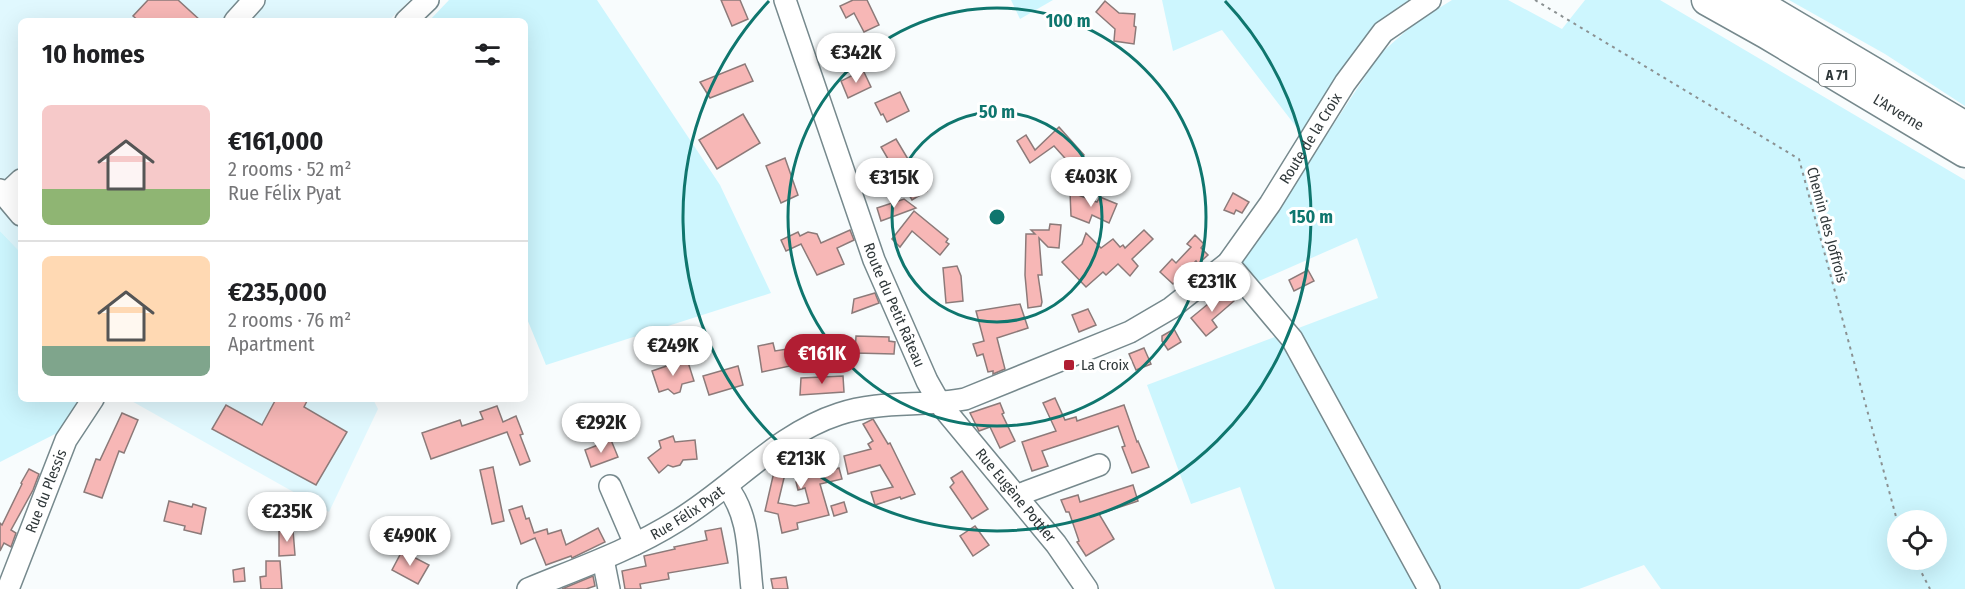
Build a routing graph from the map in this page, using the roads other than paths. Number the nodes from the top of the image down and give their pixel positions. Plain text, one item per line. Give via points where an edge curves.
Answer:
1 (254, 0) edge
2 (428, 0) edge
3 (785, 0) edge
4 (1430, 0) edge
5 (1707, 0) edge
6 (1751, 0) edge
7 (238, 18) edge
8 (409, 18) edge
9 (1965, 127) edge
10 (1965, 152) edge
11 (18, 182) edge
12 (2, 192) edge
13 (18, 211) edge
14 (1228, 263) junction
15 (91, 402) edge
16 (940, 404) junction
17 (1098, 465) dead end
18 (610, 486) dead end
19 (727, 487) junction
20 (1018, 497) junction
21 (635, 544) junction
22 (603, 558) junction
23 (8, 589) edge
24 (528, 589) edge
25 (609, 589) edge
26 (752, 589) edge
27 (1087, 589) edge
28 (1429, 589) edge

1 - 7 street
2 - 8 street
3 - 16 street, Route du Petit Râteau via 874,260
4 - 14 street, Route de la Croix via 1383,32 1345,83 1270,204
5 - 10 highway, L'Arverne / A 71
6 - 9 highway, L'Arverne / A 71
11 - 12 street
12 - 13 street
14 - 16 street, Route de la Croix via 1171,308 1130,332 965,399
14 - 28 street via 1292,339
15 - 23 street, Rue du Plessis via 66,440
16 - 19 street, Rue Félix Pyat via 887,405 840,413 810,426
16 - 20 street, Rue Eugène Pottier
17 - 20 street
18 - 21 street
19 - 21 street, Rue Félix Pyat via 677,522
19 - 26 street via 735,496 744,522
20 - 27 street, Rue Eugène Pottier
21 - 22 street, Rue Félix Pyat
22 - 24 street, Rue Félix Pyat
22 - 25 street

